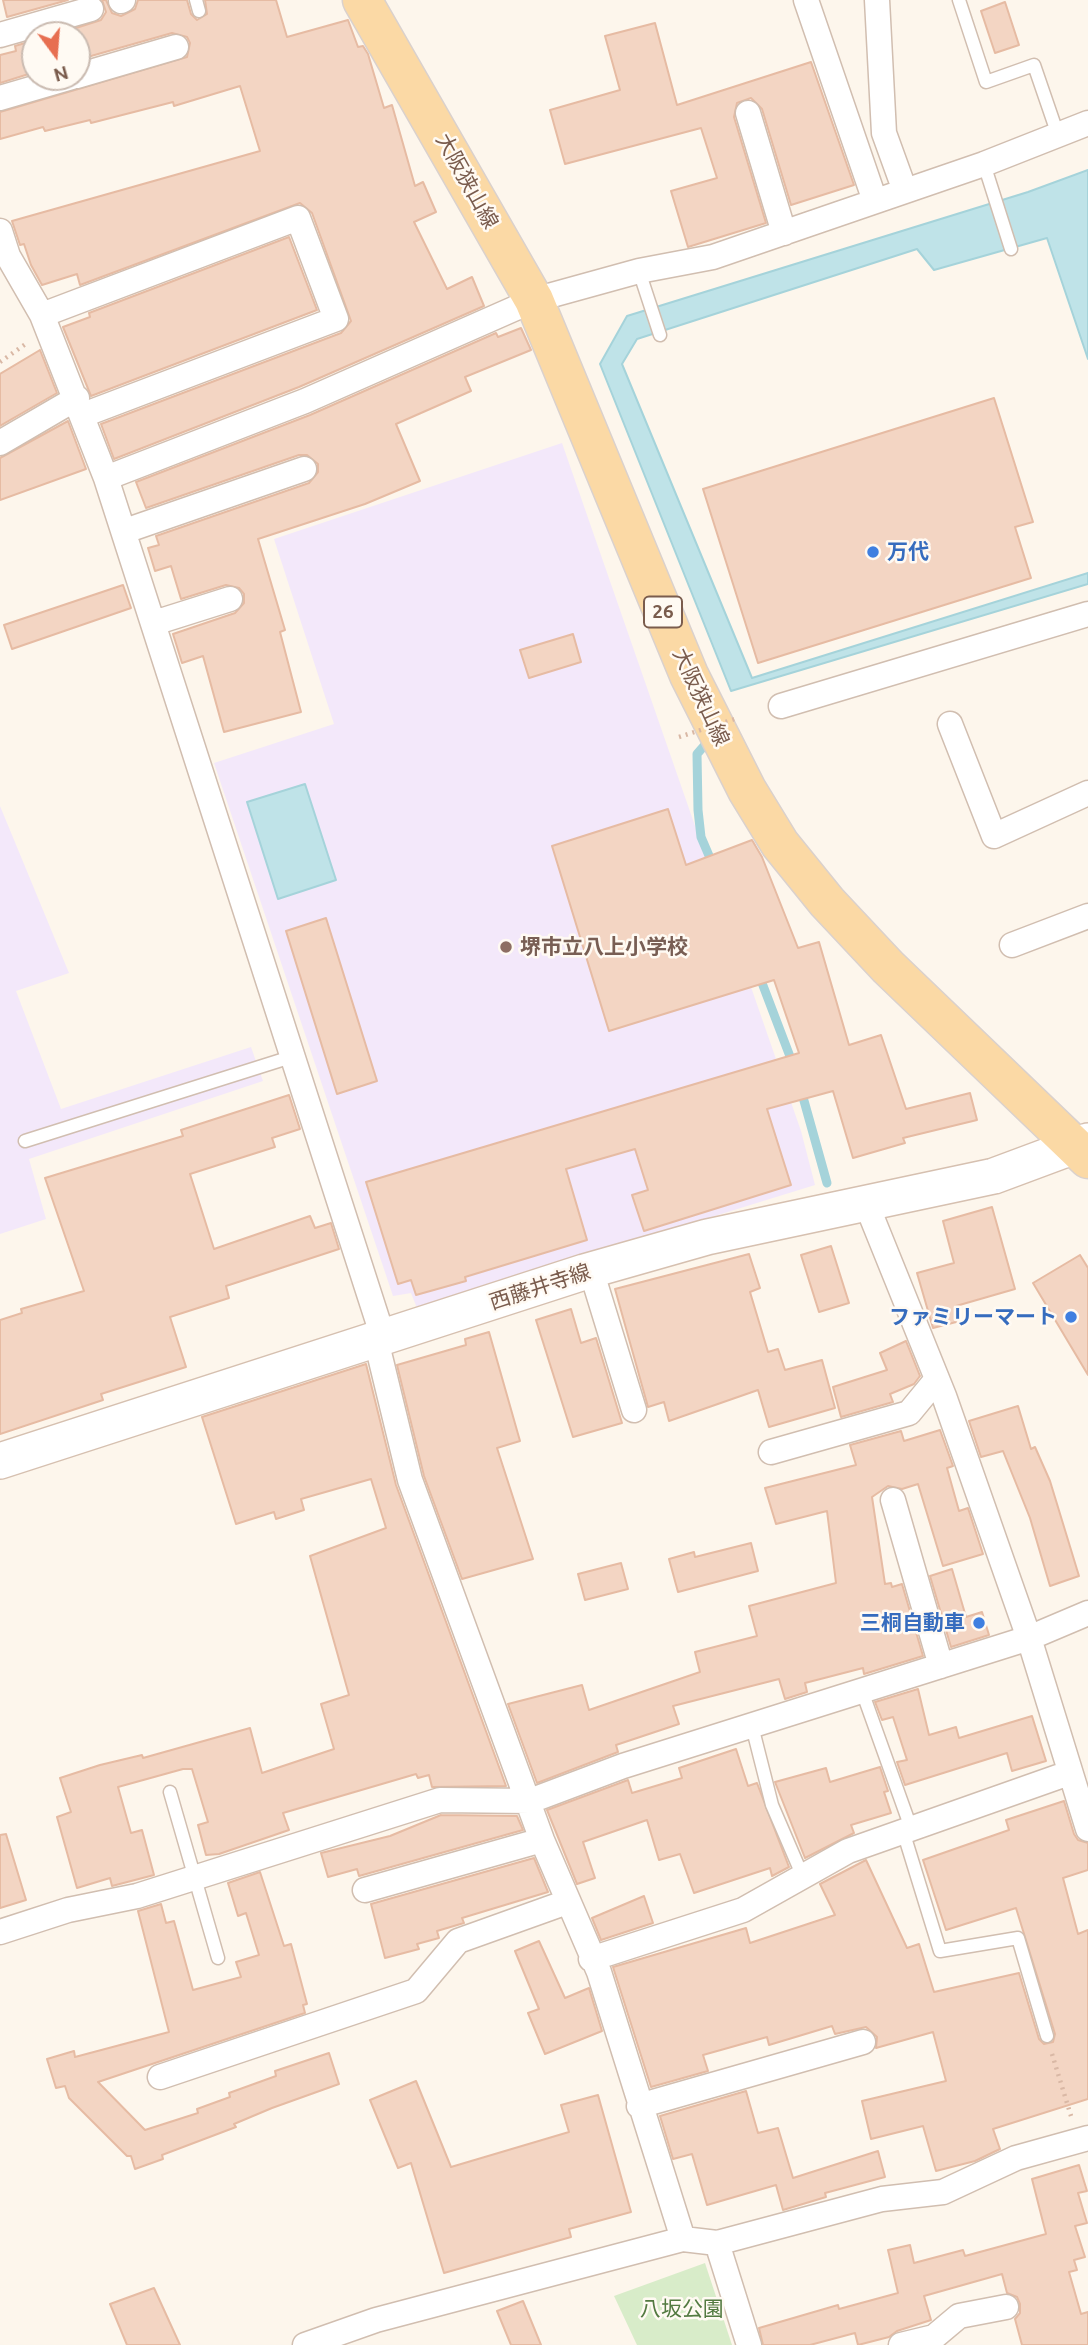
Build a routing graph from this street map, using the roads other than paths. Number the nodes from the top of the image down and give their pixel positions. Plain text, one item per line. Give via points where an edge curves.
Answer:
1 (362, 0) edge
2 (806, 0) edge
3 (877, 0) edge
4 (959, 0) edge
5 (91, 9) dead end
6 (0, 35) edge
7 (176, 47) dead end
8 (91, 71) edge
9 (24, 91) edge
10 (0, 98) edge
11 (748, 113) dead end
12 (1088, 123) edge
13 (1058, 135) junction
14 (984, 164) junction
15 (905, 191) junction
16 (875, 201) junction
17 (0, 231) edge
18 (784, 233) junction
19 (1011, 249) dead end
20 (642, 279) junction
21 (534, 300) junction
22 (42, 315) junction
23 (660, 335) dead end
24 (80, 406) junction
25 (0, 443) edge
26 (304, 469) dead end
27 (106, 478) junction
28 (125, 531) junction
29 (230, 599) dead end
30 (1088, 614) edge
31 (154, 623) junction
32 (780, 706) dead end
33 (950, 724) dead end
34 (1088, 793) edge
35 (1088, 916) edge
36 (1012, 945) dead end
37 (291, 1058) junction
38 (25, 1141) dead end
39 (1084, 1149) edge
40 (866, 1203) junction
41 (592, 1270) junction
42 (380, 1339) junction
43 (937, 1379) junction
44 (634, 1410) dead end
45 (771, 1452) dead end
46 (0, 1461) edge
47 (893, 1500) dead end
48 (1088, 1613) edge
49 (1029, 1638) junction
50 (941, 1666) junction
51 (862, 1691) junction
52 (752, 1726) junction
53 (1069, 1773) junction
54 (170, 1792) dead end
55 (530, 1801) junction
56 (1088, 1829) edge
57 (907, 1830) junction
58 (542, 1840) junction
59 (803, 1877) junction
60 (194, 1878) junction
61 (365, 1890) dead end
62 (567, 1902) junction
63 (0, 1932) edge
64 (218, 1958) dead end
65 (591, 1959) junction
66 (1047, 2036) road end
67 (863, 2042) dead end
68 (160, 2077) dead end
69 (639, 2106) junction
70 (1083, 2139) edge
71 (683, 2239) junction
72 (718, 2243) junction
73 (1006, 2307) dead end
74 (306, 2345) edge
75 (749, 2345) edge
76 (901, 2345) edge

1 - 21 main road, 大阪狭山線 / 26
2 - 16 street
3 - 15 street via 884,133
4 - 13 lane via 986,82 1034,65
5 - 6 street
7 - 8 street
9 - 10 street
11 - 18 street
12 - 13 street
13 - 14 street
14 - 15 street
14 - 19 lane
15 - 16 street
16 - 18 street
17 - 22 street via 8,256
18 - 20 street
20 - 21 street
20 - 23 lane
21 - 27 street via 317,396
21 - 39 main road, 大阪狭山線 / 26 via 689,675 780,844 879,958
22 - 24 street
22 - 24 street via 298,218 336,319
24 - 25 street
24 - 27 street
26 - 28 street
27 - 28 street
28 - 31 street
29 - 31 street
30 - 32 street
31 - 37 street
33 - 34 street via 994,836
35 - 36 street
37 - 38 lane
37 - 42 street
39 - 40 main road, 西藤井寺線 via 994,1177
40 - 41 main road, 西藤井寺線 via 707,1237
40 - 43 street
41 - 42 main road, 西藤井寺線
41 - 44 street
42 - 46 main road, 西藤井寺線
42 - 55 street via 410,1480
43 - 45 street via 909,1413
43 - 49 street
47 - 50 street
48 - 49 street
49 - 50 street
49 - 53 street
50 - 51 street
51 - 52 street
51 - 57 lane
52 - 55 street
52 - 59 lane via 772,1805
53 - 56 street
53 - 57 street
54 - 60 lane
55 - 58 street
55 - 60 street via 440,1800
57 - 59 street via 848,1851
57 - 66 lane via 940,1951 1018,1938
58 - 61 street
58 - 62 street
59 - 65 street via 743,1910
60 - 63 street
60 - 64 lane
62 - 65 street
62 - 68 street via 458,1941 416,1991
65 - 69 street via 599,1972
67 - 69 street
69 - 71 street
70 - 72 street via 1016,2158 943,2192 882,2199
71 - 72 street
71 - 74 street via 376,2320
72 - 75 street
73 - 76 street via 959,2316 934,2337

